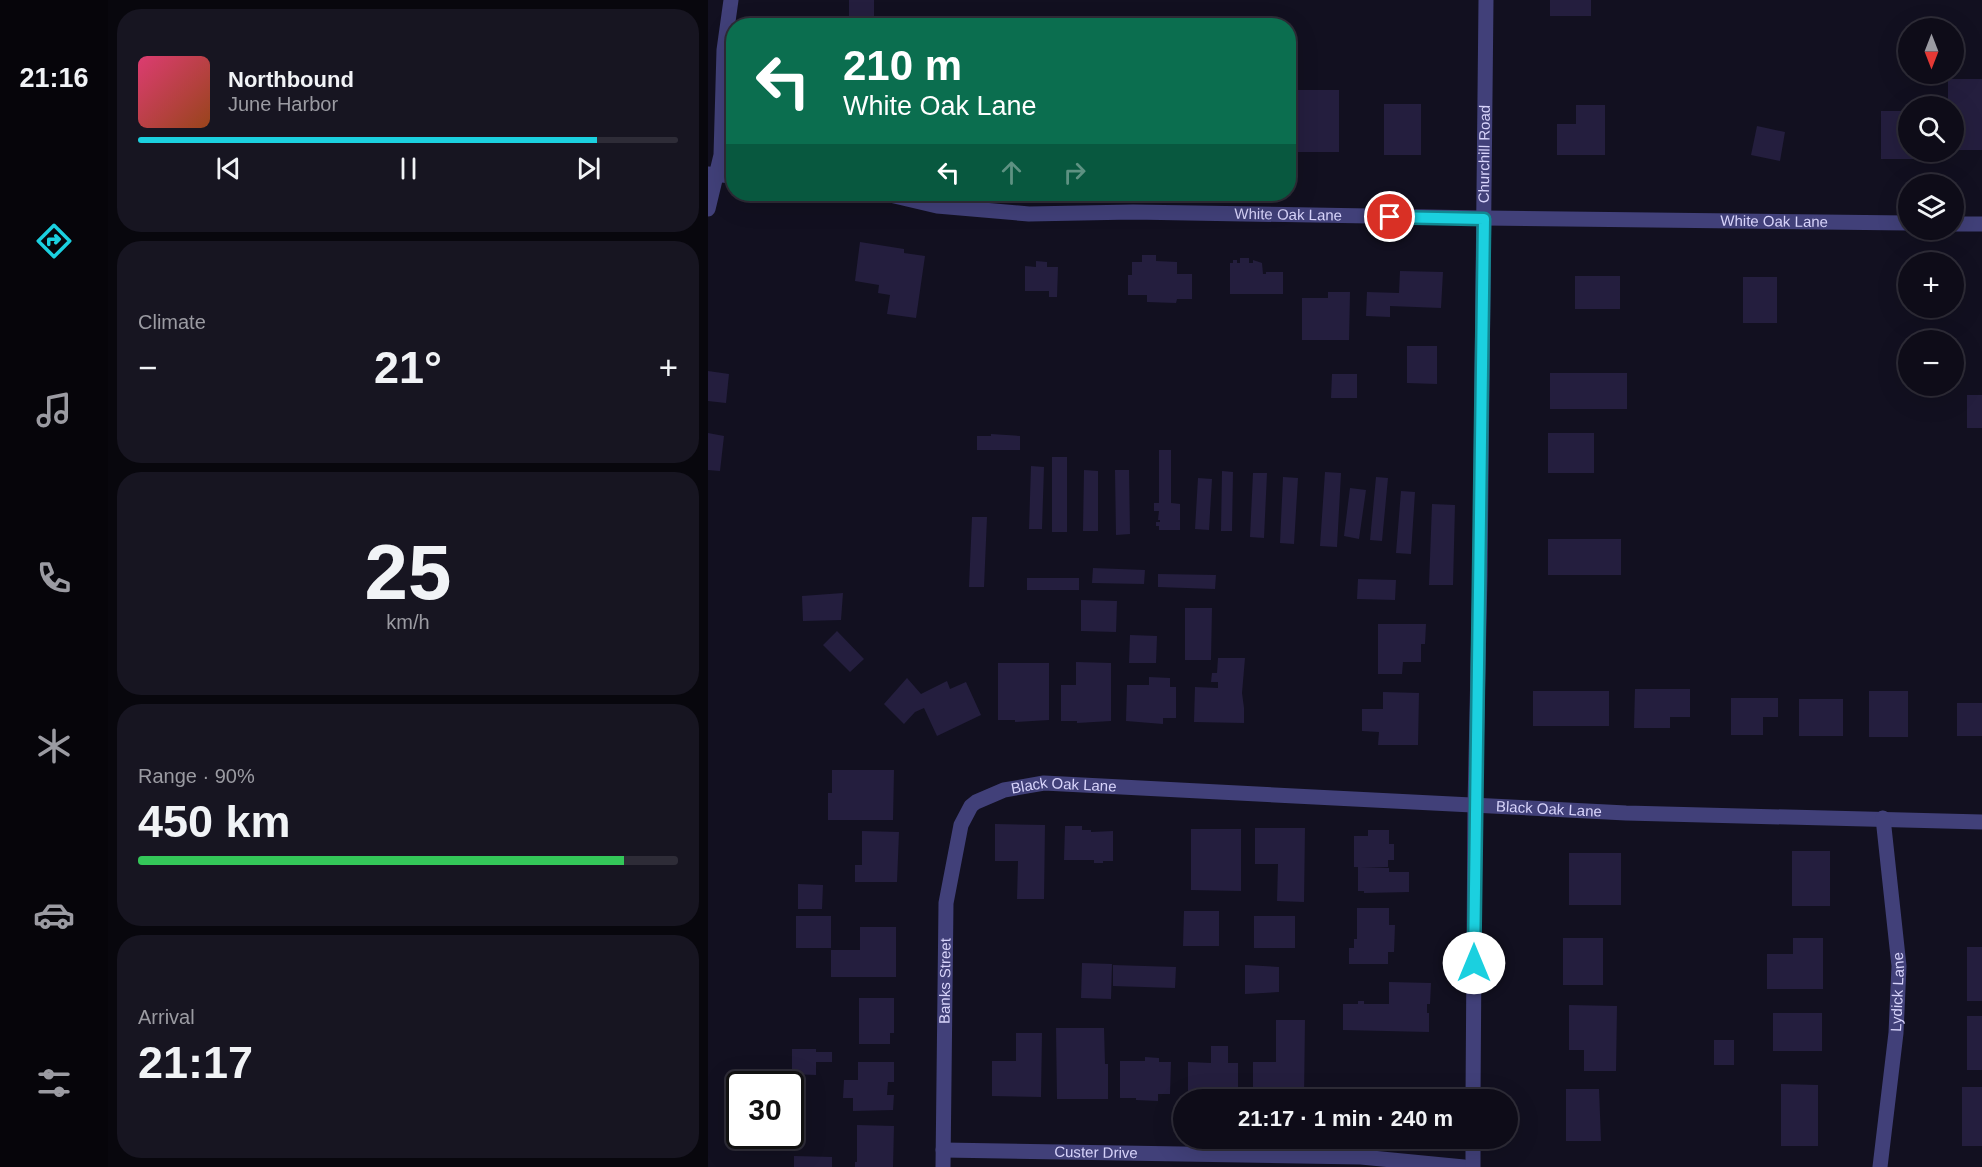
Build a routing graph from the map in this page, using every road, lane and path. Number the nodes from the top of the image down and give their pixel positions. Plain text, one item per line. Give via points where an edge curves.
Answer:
1 (731, 0) edge
2 (1486, 0) edge
3 (728, 18) edge
4 (726, 36) edge
5 (712, 174) edge
6 (916, 201) edge
7 (708, 209) edge
8 (1484, 219) junction
9 (1898, 223) edge
10 (1964, 224) edge
11 (1982, 224) edge
12 (976, 802) joint
13 (1475, 805) junction
14 (1883, 818) junction
15 (1982, 822) edge
16 (1473, 1089) edge
17 (1473, 1149) edge
18 (943, 1150) junction
19 (943, 1167) edge
20 (1464, 1167) edge
21 (1473, 1167) edge
22 (1880, 1167) edge

1 - 3 street
2 - 8 street, Churchill Road
4 - 5 street via 721,155
5 - 7 street
6 - 8 street, White Oak Lane via 1029,214 1133,212
8 - 9 street, White Oak Lane
8 - 13 street, Churchill Road
10 - 11 street
12 - 13 street, Black Oak Lane via 1004,790 1044,783
12 - 18 street, Banks Street via 961,825 946,903
13 - 14 street, Black Oak Lane via 1626,813
13 - 16 street, Churchill Road
14 - 15 street, Black Oak Lane
14 - 22 street, Lydick Lane via 1899,966 1896,1033
17 - 21 street
18 - 19 street, Banks Street
18 - 20 street, Custer Drive via 1361,1156

